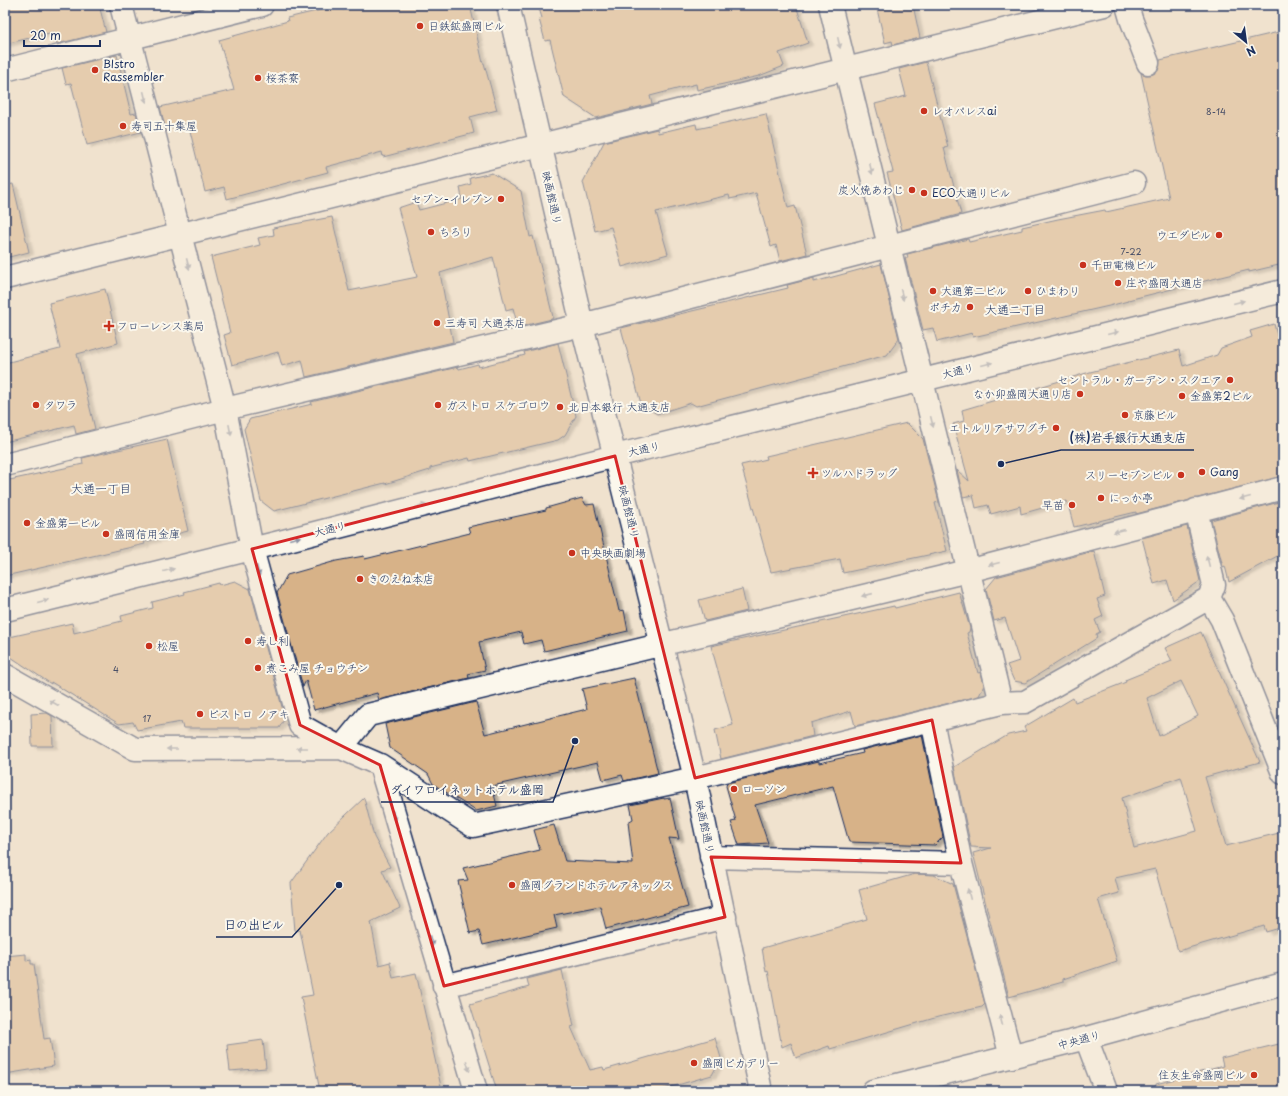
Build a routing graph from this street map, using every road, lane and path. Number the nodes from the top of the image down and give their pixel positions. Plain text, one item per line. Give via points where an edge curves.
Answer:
1 (121, 5) edge
2 (262, 5) edge
3 (508, 5) edge
4 (830, 5) edge
5 (1104, 5) edge
6 (1128, 5) edge
7 (130, 39) junction
8 (1148, 63) dead end
9 (5, 70) edge
10 (846, 70) junction
11 (540, 146) junction
12 (1134, 183) dead end
13 (180, 235) junction
14 (890, 246) junction
15 (5, 278) edge
16 (1283, 292) edge
17 (582, 325) junction
18 (922, 380) junction
19 (226, 409) junction
20 (615, 456) junction
21 (5, 465) edge
22 (1283, 488) edge
23 (1196, 510) junction
24 (252, 549) junction
25 (968, 571) junction
26 (1209, 598) junction
27 (5, 610) edge
28 (662, 644) junction
29 (5, 675) edge
30 (1000, 703) junction
31 (932, 720) junction
32 (341, 748) junction
33 (380, 765) junction
34 (1283, 773) edge
35 (695, 778) junction
36 (712, 857) junction
37 (961, 863) junction
38 (725, 917) junction
39 (1283, 984) edge
40 (444, 986) junction
41 (1086, 1038) junction
42 (1011, 1057) junction
43 (476, 1091) edge
44 (761, 1091) edge
45 (873, 1091) edge
46 (1106, 1091) edge

1 - 7 street
2 - 7 street
3 - 11 street, 映画館通り
4 -> 10 street
5 - 10 street
6 - 8 street
7 - 9 street
7 -> 13 street
10 - 11 street
10 -> 14 street
11 - 13 street
11 - 17 street, 映画館通り
12 - 14 street
13 - 15 street
13 -> 19 street
14 - 17 street
14 -> 18 street
18 -> 16 street, 大通り
17 - 19 street
17 - 20 street, 映画館通り
18 - 20 street, 大通り
18 -> 25 street
19 - 21 street
19 -> 24 street
24 -> 20 street, 大通り
20 - 28 street, 映画館通り
22 -> 23 street
23 -> 25 street
26 -> 23 street via 1214,585
27 -> 24 street, 大通り
24 -> 32 street via 300,725
25 -> 28 street
25 - 30 street
26 - 30 street via 1025,702
26 - 34 street via 1222,620
28 - 32 street via 368,715
28 - 35 street, 映画館通り
32 -> 29 street via 135,749
30 - 31 street
31 - 35 street
31 - 37 street
32 - 33 street
33 - 35 street via 473,826
33 -> 40 street
35 - 36 street, 映画館通り
37 -> 36 street
36 - 38 street, 映画館通り
42 -> 37 street
38 - 40 street
38 - 44 street, 映画館通り
39 - 41 street, 中央通り
40 -> 43 street
41 - 42 street, 中央通り
41 - 46 street
42 - 45 street, 中央通り

